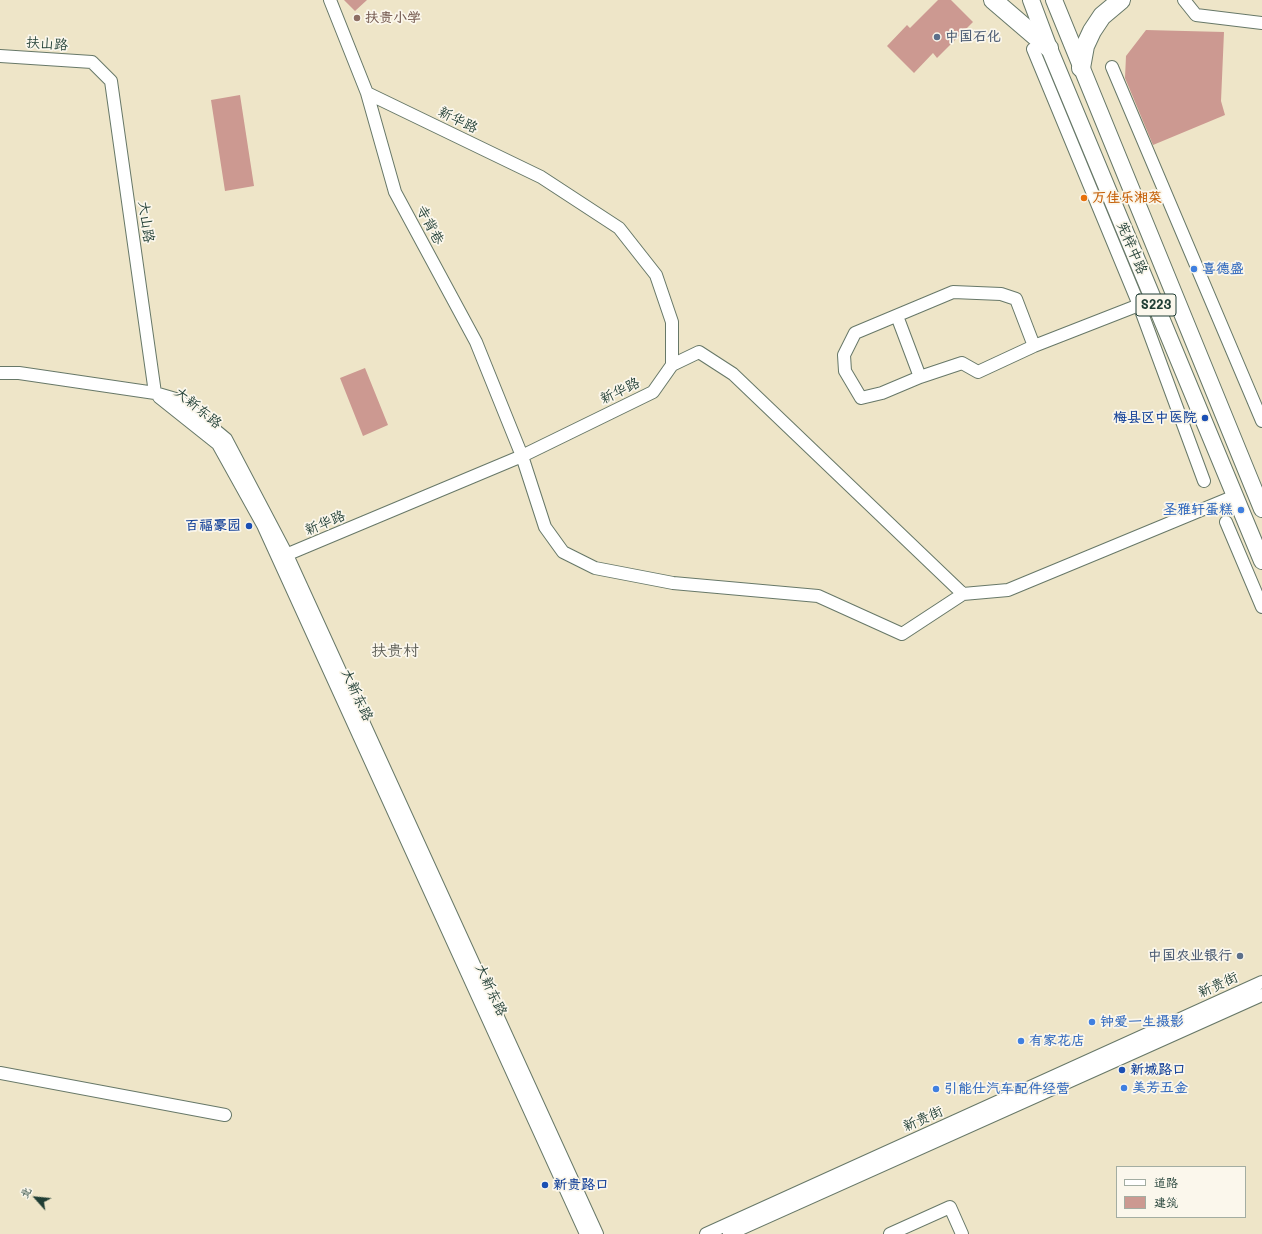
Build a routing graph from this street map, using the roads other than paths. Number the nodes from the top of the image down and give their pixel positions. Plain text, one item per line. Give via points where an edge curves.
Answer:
1 (330, 0) edge
2 (993, 0) edge
3 (1031, 0) edge
4 (1054, 0) edge
5 (1120, 0) edge
6 (1184, 0) edge
7 (1262, 24) edge
8 (1041, 49) junction
9 (0, 56) edge
10 (92, 62) joint
11 (1112, 67) dead end
12 (1081, 68) junction
13 (367, 93) junction
14 (1139, 305) junction
15 (897, 316) junction
16 (1034, 346) junction
17 (672, 365) junction
18 (0, 373) edge
19 (920, 377) junction
20 (155, 393) junction
21 (1262, 421) edge
22 (522, 456) junction
23 (1204, 481) dead end
24 (1237, 502) junction
25 (1261, 502) edge
26 (1226, 522) dead end
27 (283, 557) junction
28 (1262, 561) edge
29 (963, 594) junction
30 (1262, 607) edge
31 (1262, 982) edge
32 (1262, 995) edge
33 (0, 1073) edge
34 (225, 1115) dead end
35 (586, 1234) edge
36 (597, 1234) edge
37 (706, 1234) edge
38 (730, 1234) edge
39 (890, 1234) edge
40 (962, 1234) edge

1 - 13 street, 寺背巷
2 - 8 highway
3 - 8 main road, 宪梓中路 / S223
4 - 12 main road, 宪梓中路 / S223
5 - 12 highway via 1102,16 1092,31 1085,46
6 - 7 street via 1196,15
8 - 14 street
8 - 24 main road, 宪梓中路 / S223
9 - 10 street, 扶山路
10 - 20 street, 大山路 via 111,81
11 - 21 street
12 - 25 main road, 宪梓中路 / S223
13 - 17 street, 新华路 via 541,177 619,228 656,275 672,322
13 - 22 street, 寺背巷 via 395,192 476,342
14 - 16 street
14 - 23 street
15 - 16 street via 953,292 1001,294 1016,299
15 - 19 street
15 - 19 street via 855,333 844,355 844,371 861,398 882,393
16 - 19 street via 978,372 962,363
17 - 22 street, 新华路 via 653,392
17 - 29 street via 699,352 733,374
18 - 20 street via 19,373
20 - 27 street, 大新东路 via 218,444
22 - 27 street, 新华路
22 - 29 street, 寺背巷 via 545,527 563,552 595,568 673,583 818,596 902,634
24 - 25 street
24 - 28 main road, 宪梓中路 / S223
24 - 29 street via 1008,590
26 - 30 street
27 - 35 street, 大新东路
27 - 36 street, 大新东路
31 - 37 street, 新贵街
32 - 38 street, 新贵街
33 - 34 street
39 - 40 street via 950,1207

